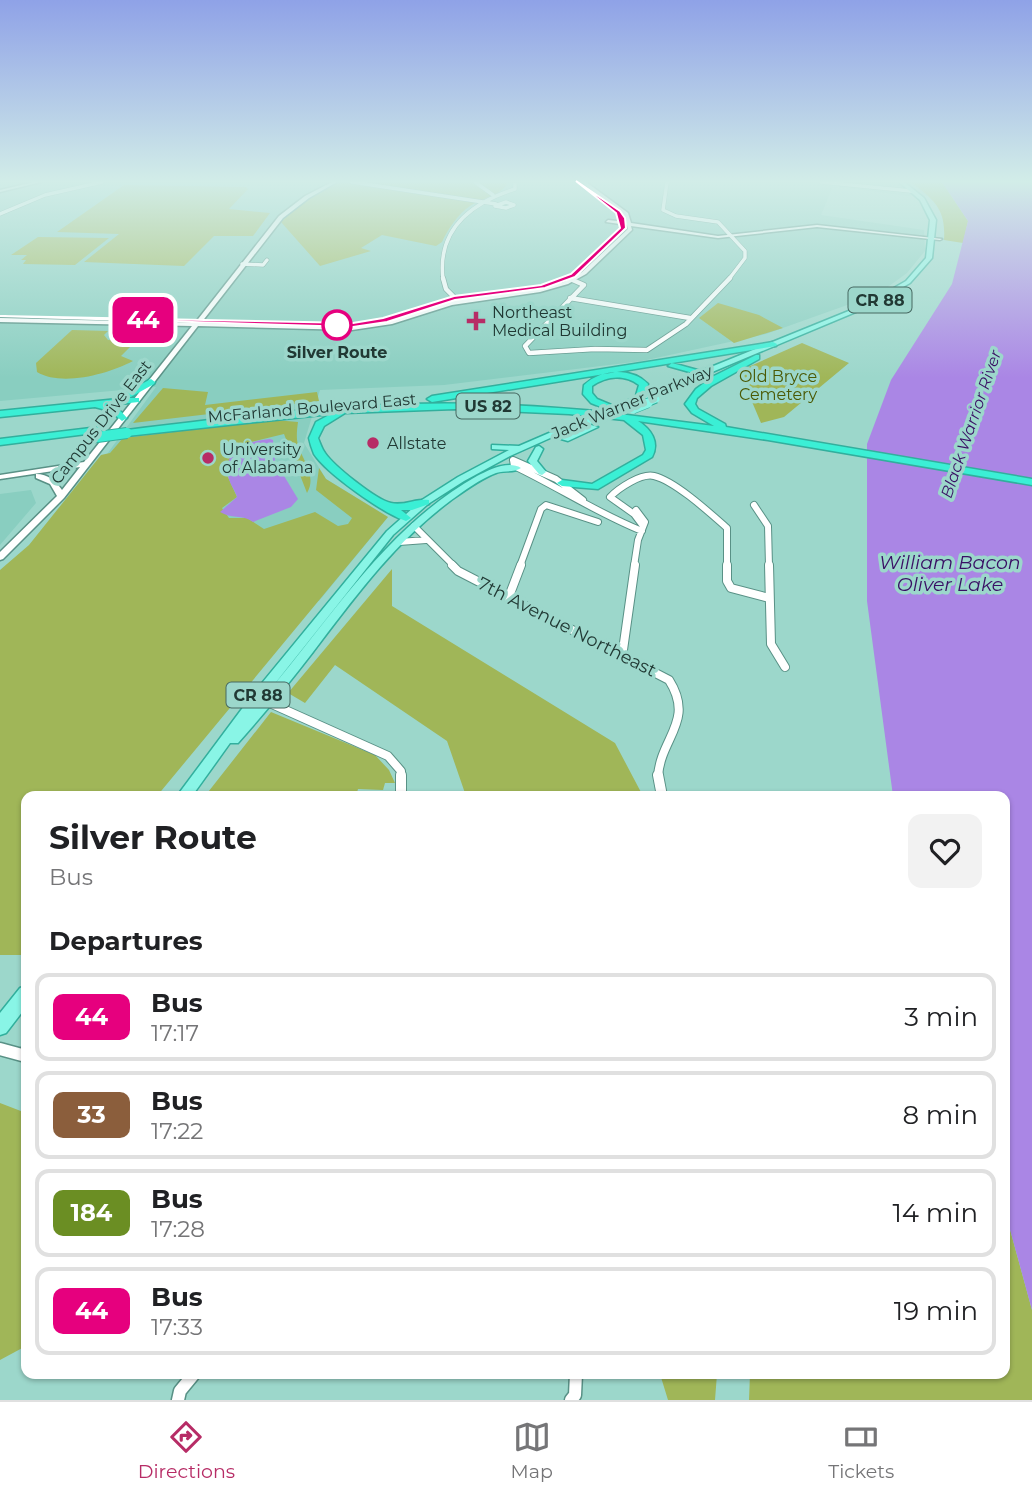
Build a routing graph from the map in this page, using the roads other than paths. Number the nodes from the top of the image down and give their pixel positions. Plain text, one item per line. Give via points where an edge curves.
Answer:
1 (256, 247) edge
2 (443, 247) edge
3 (605, 247) edge
4 (611, 247) edge
5 (742, 247) edge
6 (930, 247) edge
7 (938, 247) edge
8 (571, 279) junction
9 (570, 298) junction
10 (456, 300) junction
11 (0, 318) edge
12 (690, 318) junction
13 (196, 323) junction
14 (773, 344) junction
15 (756, 357) junction
16 (643, 366) junction
17 (706, 375) junction
18 (151, 382) junction
19 (432, 398) junction
20 (640, 399) junction
21 (136, 400) junction
22 (111, 402) junction
23 (97, 406) junction
24 (359, 408) junction
25 (618, 414) junction
26 (0, 416) edge
27 (122, 418) junction
28 (221, 418) junction
29 (573, 426) joint
30 (722, 426) junction
31 (130, 429) junction
32 (790, 440) junction
33 (0, 442) edge
34 (495, 447) dead end
35 (520, 448) junction
36 (0, 449) edge
37 (539, 449) junction
38 (512, 461) junction
39 (84, 467) junction
40 (542, 472) junction
41 (39, 475) junction
42 (0, 479) edge
43 (1032, 480) edge
44 (562, 483) junction
45 (61, 496) junction
46 (425, 502) junction
47 (387, 505) junction
48 (624, 505) junction
49 (754, 505) dead end
50 (634, 514) junction
51 (624, 520) junction
52 (410, 522) junction
53 (598, 522) dead end
54 (642, 529) junction
55 (426, 540) junction
56 (399, 542) junction
57 (0, 557) edge
58 (769, 597) junction
59 (508, 599) junction
60 (334, 609) junction
61 (622, 657) junction
62 (785, 667) dead end
63 (262, 699) junction
64 (188, 791) edge
65 (401, 791) edge
66 (661, 791) edge
67 (21, 1000) edge
68 (0, 1027) edge
69 (0, 1049) edge
70 (21, 1055) edge
71 (190, 1379) edge
72 (576, 1379) edge
73 (178, 1400) edge
74 (571, 1400) edge

1 - 13 street, Campus Drive East
2 - 10 street via 443,286
3 - 8 street
4 - 8 street
5 - 12 street via 745,258 720,292
6 - 14 main road, Jack Warner Parkway / CR 88 via 929,258 917,274 897,290
7 - 15 main road, Jack Warner Parkway via 931,268 903,292
8 - 9 street via 584,285
8 - 10 street
9 - 12 street
9 - 12 street via 525,350 539,354 648,350
10 - 13 street via 390,323 359,328
11 - 13 street
13 - 18 street, Campus Drive East
14 - 16 highway
14 - 17 main road, Jack Warner Parkway / CR 88
15 - 17 main road, Jack Warner Parkway
15 - 30 highway via 692,397 695,411
16 - 17 highway via 684,366
16 - 19 highway
17 - 20 main road, Jack Warner Parkway / CR 88
17 - 37 main road, Jack Warner Parkway / CR 88, bridge
18 - 21 street, Campus Drive East
18 - 22 highway
19 - 25 highway, McFarland Boulevard East / US 82 via 527,402
19 - 28 highway, McFarland Boulevard East / US 82 via 351,402
20 - 25 highway via 644,384 631,377 606,376 588,384 587,394 594,401
20 - 29 main road, Jack Warner Parkway / CR 88, bridge
21 - 22 highway
21 - 23 highway
21 - 27 street, Campus Drive East
22 - 26 highway
23 - 26 highway
23 - 27 highway via 113,409
24 - 25 highway, McFarland Boulevard East / US 82 via 502,407
24 - 28 highway, McFarland Boulevard East / US 82
24 - 47 highway via 328,417 318,425 313,439 325,462 342,479
25 - 30 highway, McFarland Boulevard East / US 82
25 - 32 highway, McFarland Boulevard East / US 82
25 - 44 highway via 649,435 647,457 594,487
27 - 39 street, Campus Drive East
28 - 31 highway, McFarland Boulevard East / US 82
29 - 35 main road, Jack Warner Parkway / CR 88
30 - 32 highway, McFarland Boulevard East / US 82
31 - 33 highway, McFarland Boulevard East / US 82
31 - 36 highway, McFarland Boulevard East / US 82, bridge
32 - 43 highway, US 82
34 - 35 main road
35 - 38 main road, Jack Warner Parkway / CR 88
37 - 38 main road, CR 88
37 - 40 main road via 532,461
38 - 40 street
38 - 46 main road, Jack Warner Parkway / CR 88
38 - 52 main road, CR 88
38 - 54 street via 599,514
39 - 41 street
39 - 42 street
39 - 45 street, Campus Drive East
40 - 44 street
41 - 42 street
41 - 45 street via 53,481
44 - 51 street
45 - 57 street, Campus Drive East
46 - 47 highway via 412,507
46 - 52 main road, Jack Warner Parkway / CR 88
47 - 52 highway
48 - 50 street
48 - 54 street via 645,518
48 - 58 street via 610,497 611,493 643,477 662,479 727,528 727,581 731,588
49 - 58 street via 768,526
50 - 51 street
50 - 54 street
51 - 54 street
52 - 55 street, 7th Avenue Northeast
52 - 56 main road, CR 88
52 - 60 main road, CR 88 via 375,549
53 - 59 street via 546,505
54 - 61 street
55 - 56 street
55 - 59 street, 7th Avenue Northeast via 458,571
56 - 60 main road, CR 88
58 - 62 street via 771,644
59 - 61 street, 7th Avenue Northeast
60 - 63 main road, CR 88
61 - 66 street, 7th Avenue Northeast via 663,676 679,695 677,728 657,778
63 - 64 main road, CR 88
63 - 65 street via 388,756 401,771
67 - 68 main road
69 - 70 street
71 - 73 street
72 - 74 street

